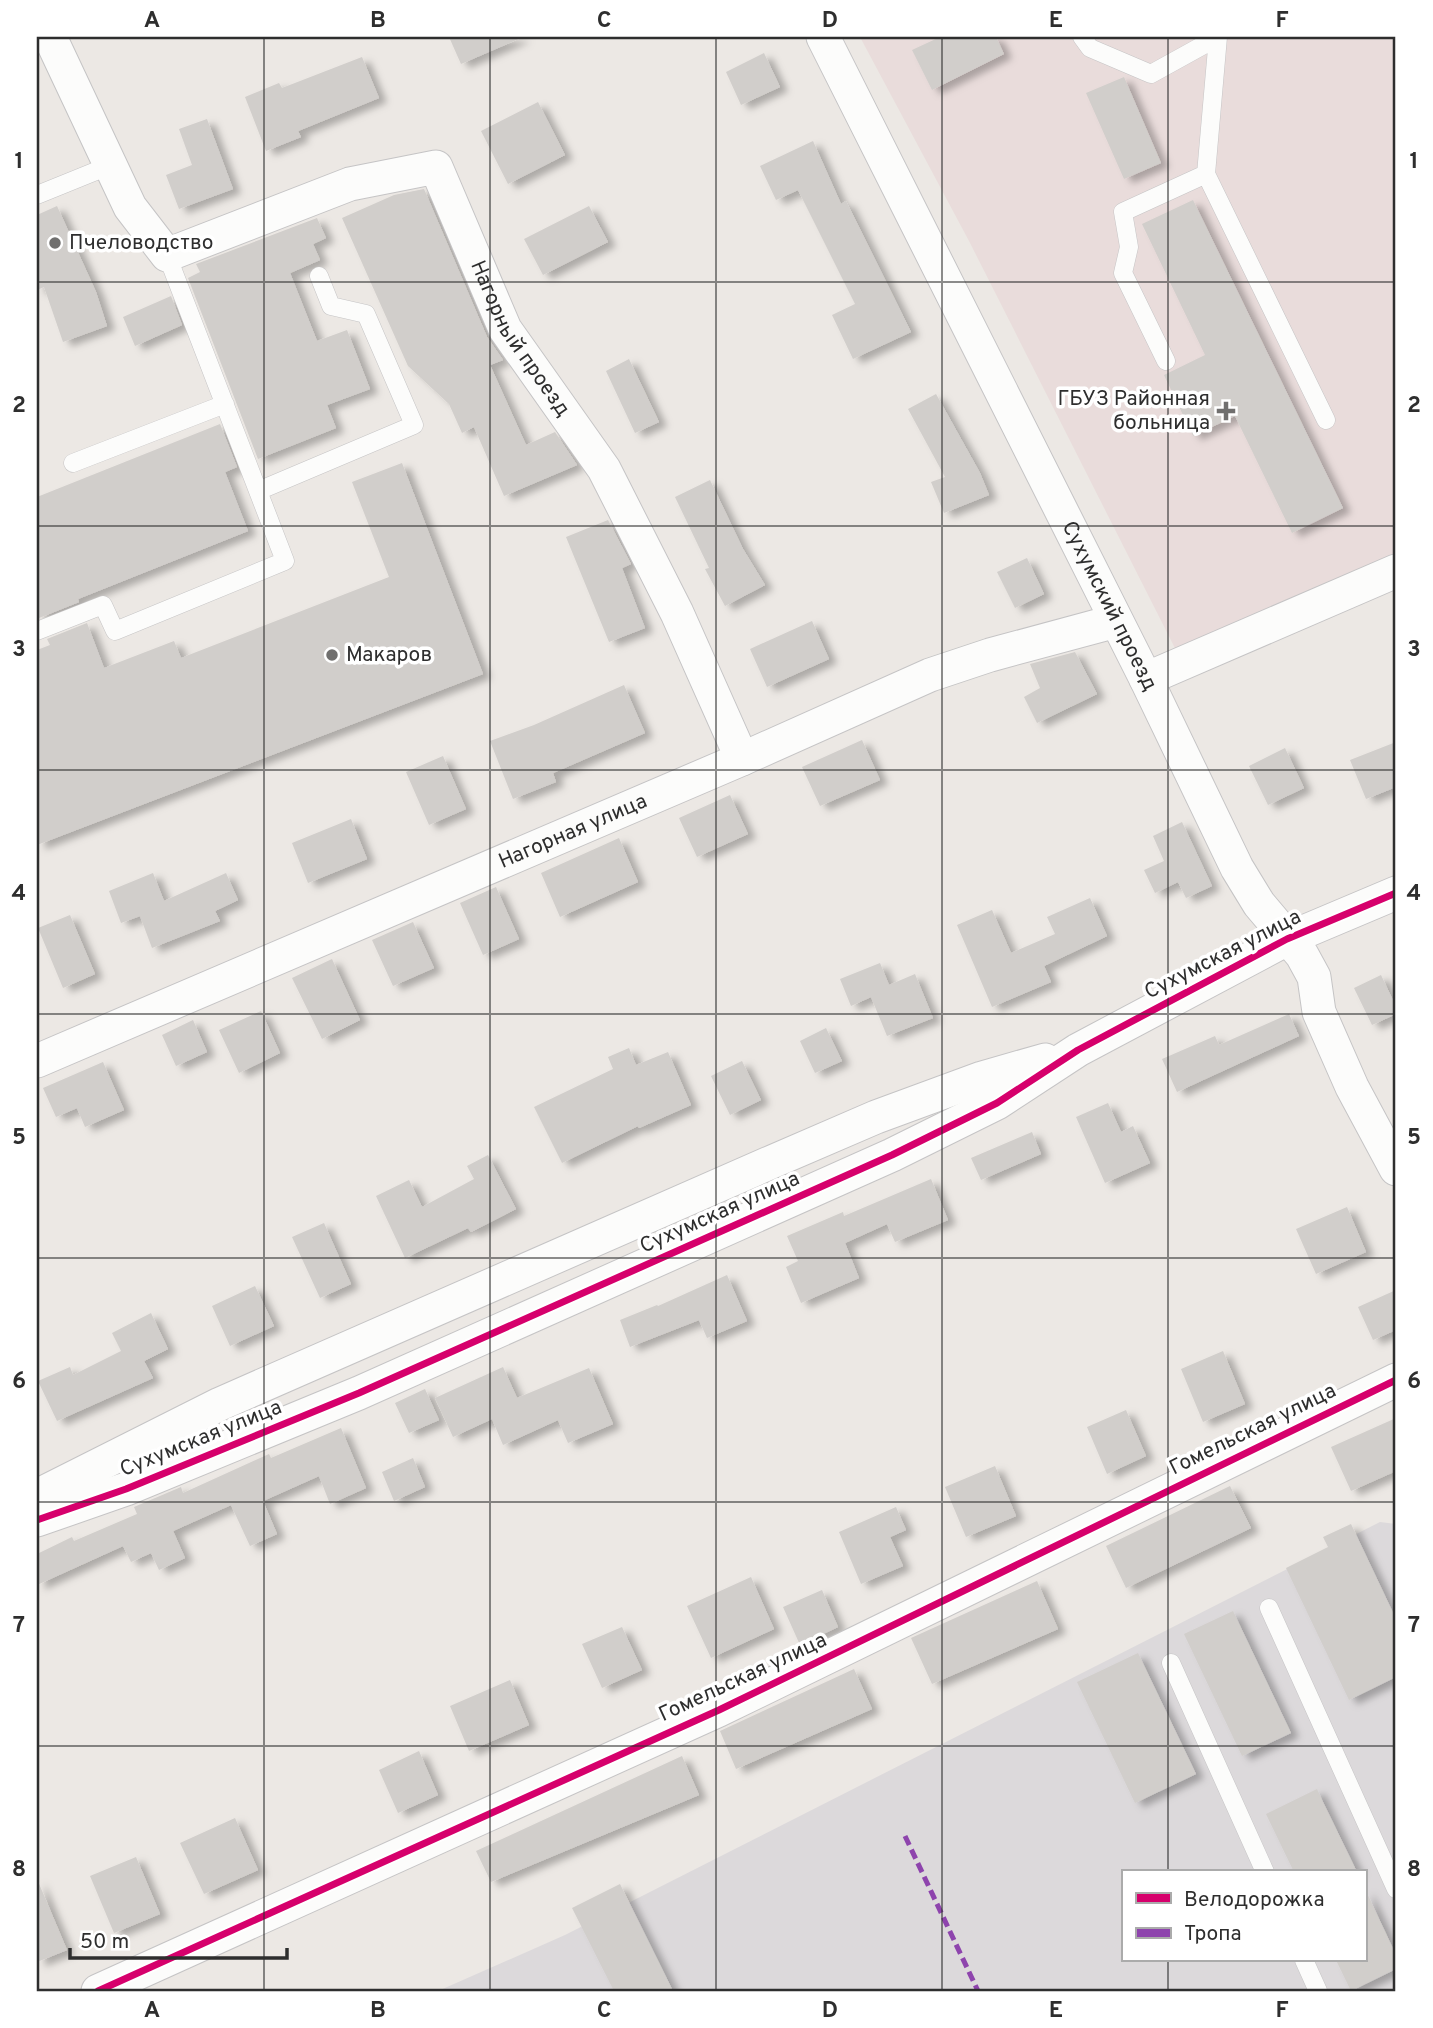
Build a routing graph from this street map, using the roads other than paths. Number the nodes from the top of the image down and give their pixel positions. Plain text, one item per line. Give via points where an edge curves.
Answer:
1 (50, 37) edge
2 (823, 37) edge
3 (1082, 37) edge
4 (1218, 37) edge
5 (111, 165) junction
6 (1206, 174) junction
7 (37, 195) edge
8 (167, 255) junction
9 (318, 276) dead end
10 (1166, 360) dead end
11 (225, 404) junction
12 (1326, 420) dead end
13 (73, 463) dead end
14 (258, 491) junction
15 (1396, 571) edge
16 (1116, 621) junction
17 (37, 631) edge
18 (1146, 679) junction
19 (742, 759) junction
20 (1396, 893) edge
21 (1287, 939) junction
22 (1078, 1051) junction
23 (37, 1061) edge
24 (1396, 1169) edge
25 (1396, 1380) edge
26 (37, 1496) edge
27 (37, 1520) edge
28 (1269, 1608) dead end
29 (1171, 1663) dead end
30 (1264, 1870) edge
31 (1396, 1889) edge
32 (1305, 1962) edge
33 (98, 1991) edge
34 (1318, 1991) edge

1 - 5 street
2 - 16 street, Сухумский проезд
3 - 4 lane via 1090,48 1151,74
4 - 6 lane
5 - 7 lane
5 - 8 street via 130,207
6 - 10 lane via 1123,212 1129,247 1123,273
6 - 12 lane
8 - 11 lane
8 - 19 street, Нагорный проезд via 351,184 436,167 505,329 604,468 677,613
9 - 14 lane via 331,306 366,314 414,425
11 - 13 lane
11 - 14 lane
14 - 17 lane via 285,561 115,631 103,605
15 - 18 street
16 - 18 street, Сухумский проезд
16 - 19 street, Нагорная улица via 930,675
18 - 21 street, Сухумский проезд via 1237,868
19 - 23 street, Нагорная улица
20 - 21 street, Сухумская улица
21 - 22 street, Сухумская улица
21 - 24 street, Сухумский проезд via 1314,977 1319,1012
22 - 26 street, Сухумская улица via 982,1078 864,1123 220,1404
22 - 27 street, Сухумская улица via 997,1103 892,1155 359,1393 126,1489
25 - 33 street, Гомельская улица via 719,1710
28 - 31 lane
29 - 30 lane
32 - 34 lane

